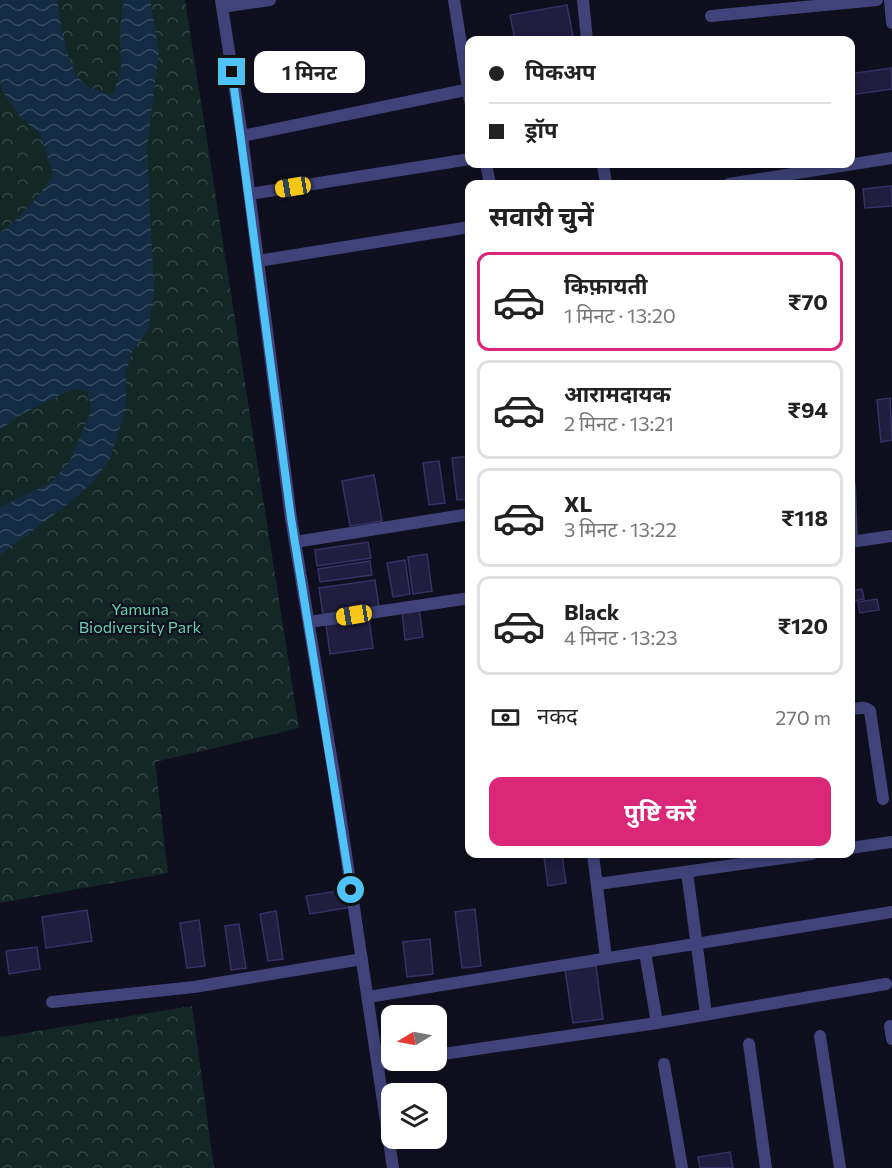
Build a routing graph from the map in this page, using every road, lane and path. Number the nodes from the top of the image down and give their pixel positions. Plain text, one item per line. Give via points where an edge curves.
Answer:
1 (270, 0) edge
2 (454, 0) edge
3 (583, 0) edge
4 (877, 0) edge
5 (890, 0) edge
6 (222, 4) edge
7 (711, 16) dead end
8 (892, 23) edge
9 (587, 36) edge
10 (465, 73) edge
11 (465, 94) edge
12 (242, 136) junction
13 (892, 158) edge
14 (465, 160) edge
15 (855, 164) edge
16 (835, 168) edge
17 (806, 173) edge
18 (757, 180) edge
19 (250, 194) junction
20 (465, 228) edge
21 (258, 261) junction
22 (465, 515) edge
23 (892, 536) edge
24 (855, 541) edge
25 (296, 542) junction
26 (465, 599) edge
27 (309, 622) junction
28 (855, 709) edge
29 (883, 799) dead end
30 (892, 842) edge
31 (855, 847) edge
32 (594, 858) edge
33 (784, 858) edge
34 (687, 872) junction
35 (598, 884) junction
36 (892, 912) edge
37 (698, 944) junction
38 (645, 952) junction
39 (606, 958) junction
40 (362, 959) junction
41 (886, 984) dead end
42 (368, 997) junction
43 (52, 1002) dead end
44 (706, 1014) junction
45 (657, 1023) junction
46 (820, 1036) dead end
47 (748, 1044) dead end
48 (447, 1054) edge
49 (378, 1064) junction
50 (381, 1064) edge
51 (664, 1064) dead end
52 (393, 1168) edge
53 (682, 1168) edge
54 (766, 1168) edge
55 (840, 1168) edge

1 - 6 street
2 - 10 street
3 - 9 street
4 - 7 street
5 - 8 street
6 - 12 street
11 - 12 street
12 - 19 street
13 - 15 street
14 - 19 street
16 - 17 street
17 - 18 street
19 - 21 street
20 - 21 street
21 - 25 street
22 - 25 street
23 - 24 street
25 - 27 street
26 - 27 street
27 - 40 street
28 - 29 street via 870,711
30 - 31 street
32 - 35 street
33 - 34 street
34 - 35 street
34 - 37 street
35 - 39 street
36 - 37 street
37 - 38 street
37 - 44 street
38 - 39 street
38 - 45 street
39 - 42 street
40 - 42 street
40 - 43 street via 194,987
41 - 44 street
42 - 49 street
44 - 45 street
45 - 48 street
46 - 55 street
47 - 54 street
49 - 50 street
49 - 52 street
51 - 53 street

